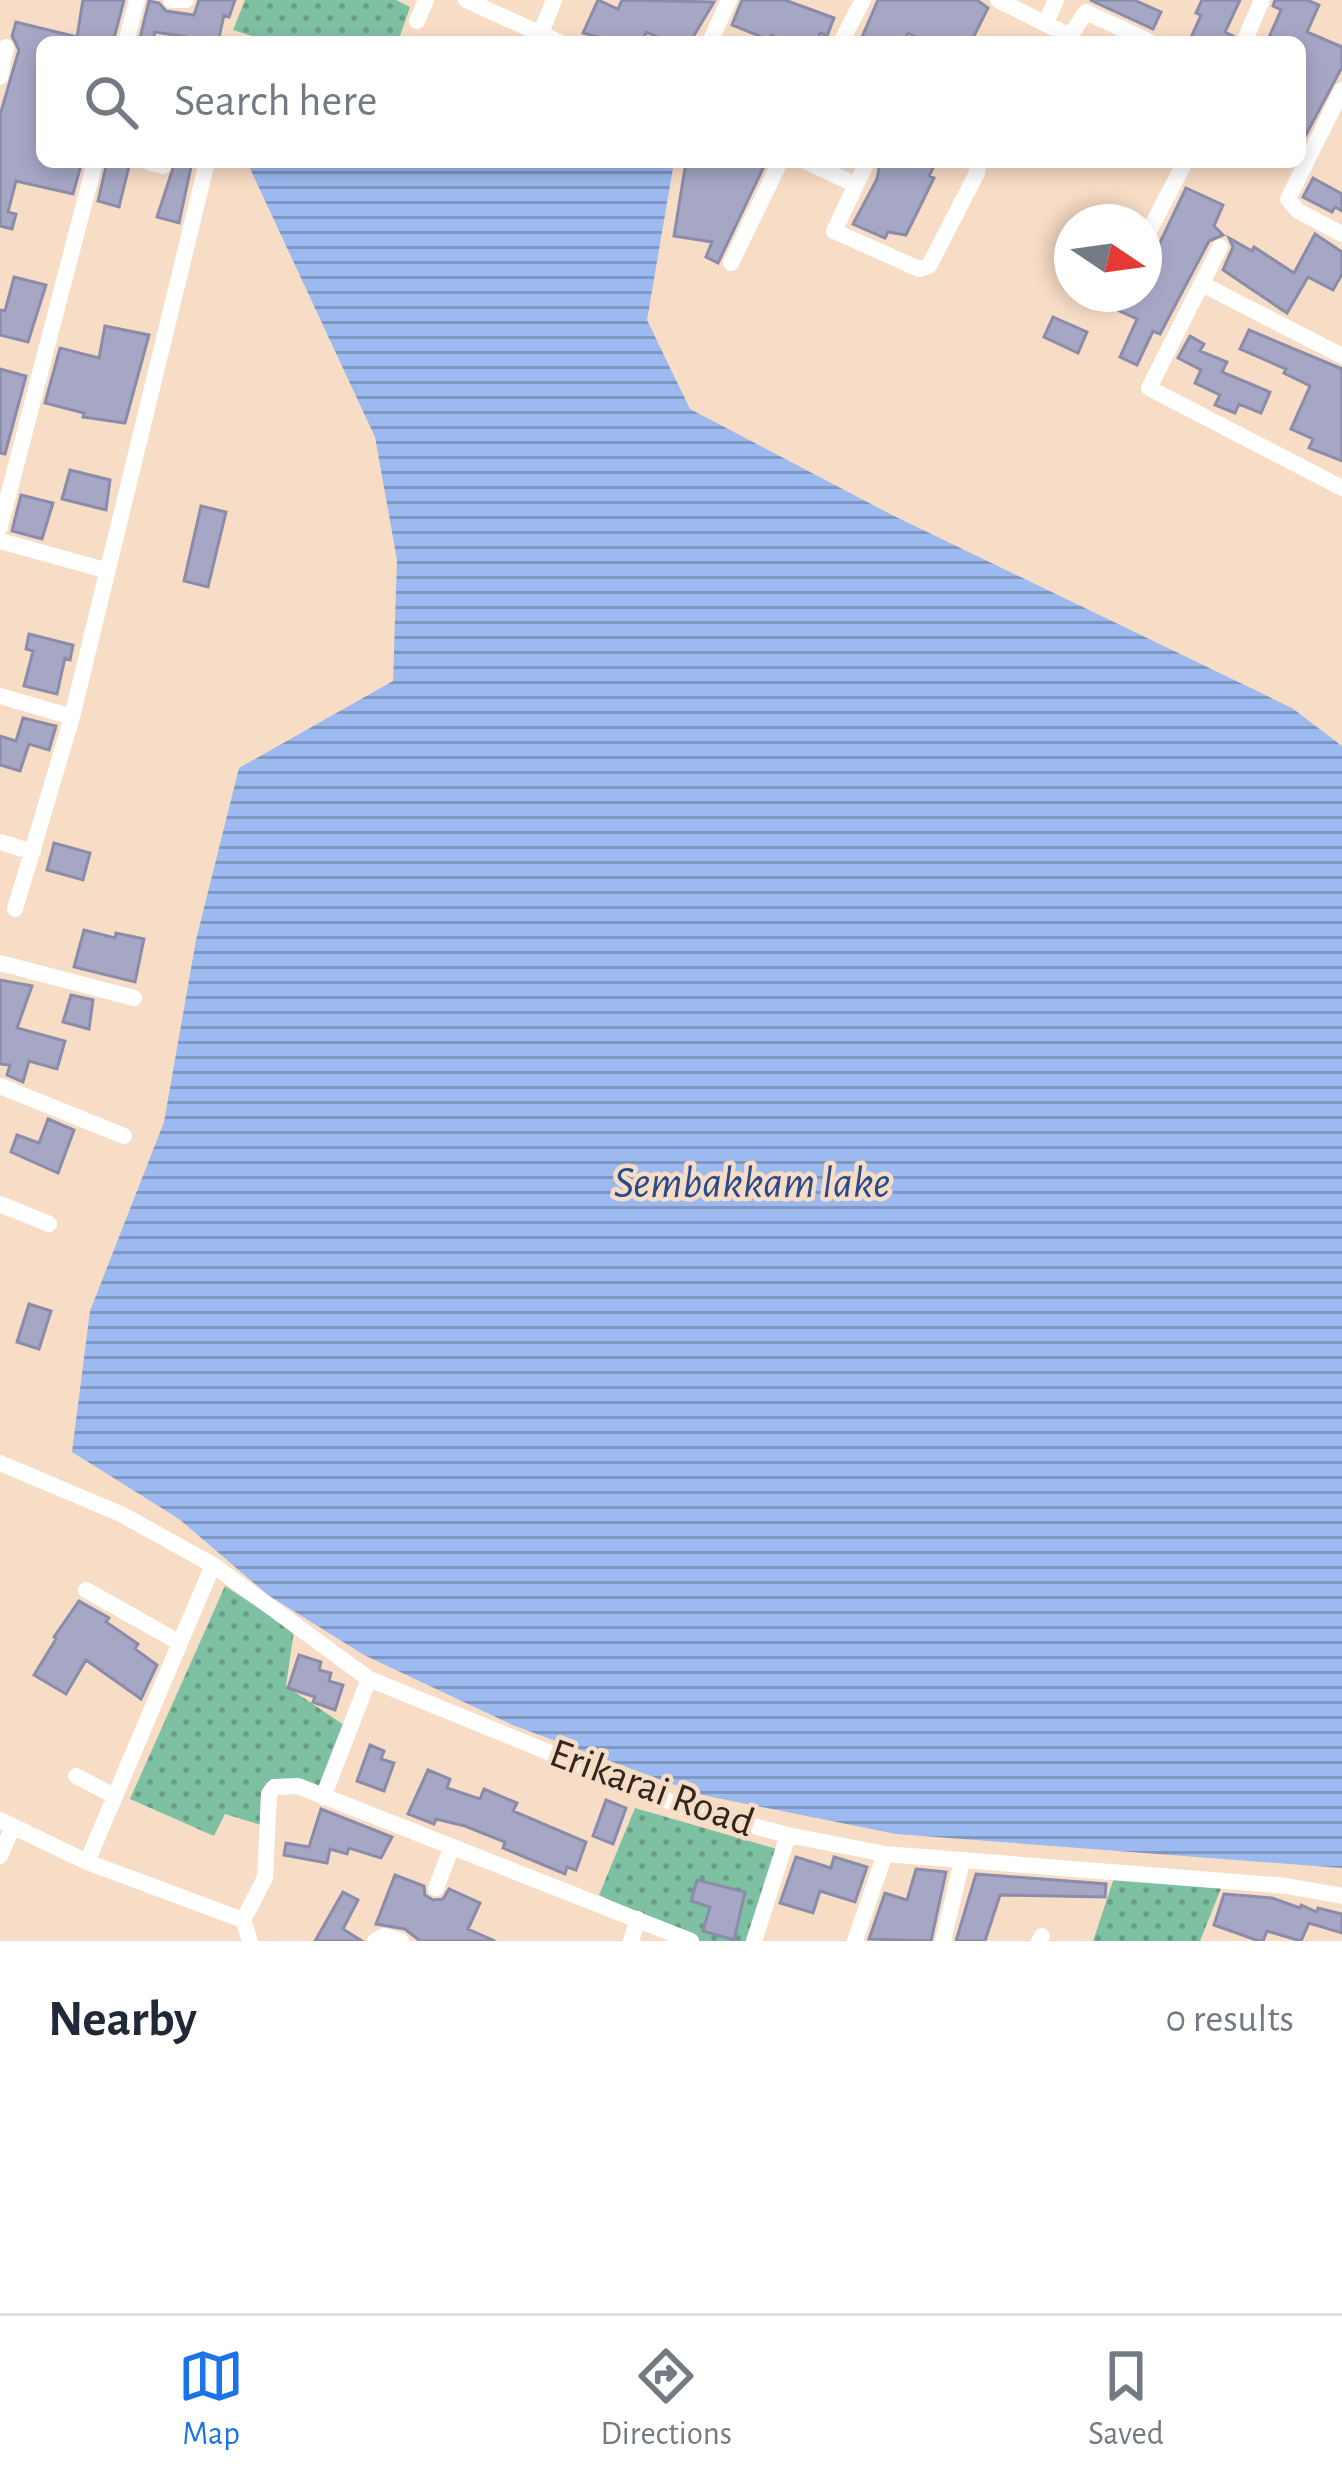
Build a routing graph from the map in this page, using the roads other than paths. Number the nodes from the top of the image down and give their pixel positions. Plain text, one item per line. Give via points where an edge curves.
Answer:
1 (136, 0) edge
2 (171, 0) edge
3 (186, 0) edge
4 (426, 0) edge
5 (466, 0) edge
6 (554, 0) edge
7 (729, 0) edge
8 (863, 0) edge
9 (998, 0) edge
10 (1262, 0) edge
11 (1050, 2) edge
12 (1090, 6) edge
13 (417, 21) dead end
14 (1046, 23) junction
15 (541, 34) junction
16 (127, 36) edge
17 (546, 36) edge
18 (713, 36) edge
19 (847, 36) edge
20 (1065, 36) edge
21 (1071, 36) edge
22 (1140, 36) edge
23 (1247, 36) edge
24 (6, 47) dead end
25 (0, 77) edge
26 (1342, 90) edge
27 (1306, 158) edge
28 (92, 168) edge
29 (206, 168) edge
30 (777, 168) edge
31 (820, 168) edge
32 (863, 168) edge
33 (978, 168) edge
34 (1182, 168) edge
35 (1301, 168) edge
36 (854, 184) junction
37 (1162, 206) edge
38 (1342, 233) edge
39 (1220, 247) dead end
40 (731, 263) dead end
41 (1202, 284) junction
42 (1342, 356) edge
43 (1342, 488) edge
44 (0, 527) edge
45 (0, 541) edge
46 (105, 570) junction
47 (0, 696) edge
48 (72, 717) junction
49 (0, 842) edge
50 (33, 852) junction
51 (15, 909) dead end
52 (0, 963) edge
53 (134, 998) dead end
54 (0, 1086) edge
55 (124, 1136) dead end
56 (0, 1204) edge
57 (49, 1224) dead end
58 (0, 1463) edge
59 (213, 1565) junction
60 (86, 1589) dead end
61 (180, 1643) junction
62 (368, 1678) junction
63 (76, 1776) dead end
64 (114, 1796) junction
65 (323, 1797) junction
66 (7, 1823) edge
67 (788, 1835) junction
68 (452, 1847) junction
69 (886, 1854) junction
70 (0, 1856) edge
71 (962, 1861) junction
72 (87, 1862) junction
73 (436, 1888) dead end
74 (1342, 1896) edge
75 (638, 1919) junction
76 (243, 1921) junction
77 (250, 1941) edge
78 (375, 1941) edge
79 (401, 1941) edge
80 (631, 1941) edge
81 (691, 1941) edge
82 (754, 1941) edge
83 (855, 1941) edge
84 (943, 1941) edge

1 - 16 street
2 - 3 street
4 - 13 street
5 - 15 street
6 - 15 street
7 - 18 street
8 - 19 street
9 - 14 street
10 - 23 street
11 - 14 street
12 - 21 street
12 - 22 street
14 - 20 street
15 - 17 street
24 - 25 street
26 - 27 street
28 - 44 street
29 - 46 street
30 - 40 street
31 - 36 street
32 - 36 street
33 - 36 street via 925,268 834,231
34 - 37 street
35 - 38 street via 1288,199
39 - 41 street
41 - 42 street
41 - 43 street via 1149,388
45 - 46 street
46 - 48 street
47 - 48 street
48 - 50 street
49 - 50 street
50 - 51 street
52 - 53 street
54 - 55 street
56 - 57 street
58 - 59 street, Erikarai Road via 121,1514
59 - 61 street
59 - 62 street, Erikarai Road
60 - 61 street
61 - 64 street
62 - 65 street
62 - 67 street, Erikarai Road via 639,1792
63 - 64 street
64 - 72 street
65 - 68 street
65 - 76 street via 274,1786 266,1878
66 - 70 street
66 - 72 street
67 - 69 street, Erikarai Road
67 - 82 street
68 - 73 street
68 - 75 street
69 - 71 street, Erikarai Road
69 - 83 street
71 - 74 street, Erikarai Road
71 - 84 street
72 - 76 street
75 - 80 street
75 - 81 street
76 - 77 street
78 - 79 street

